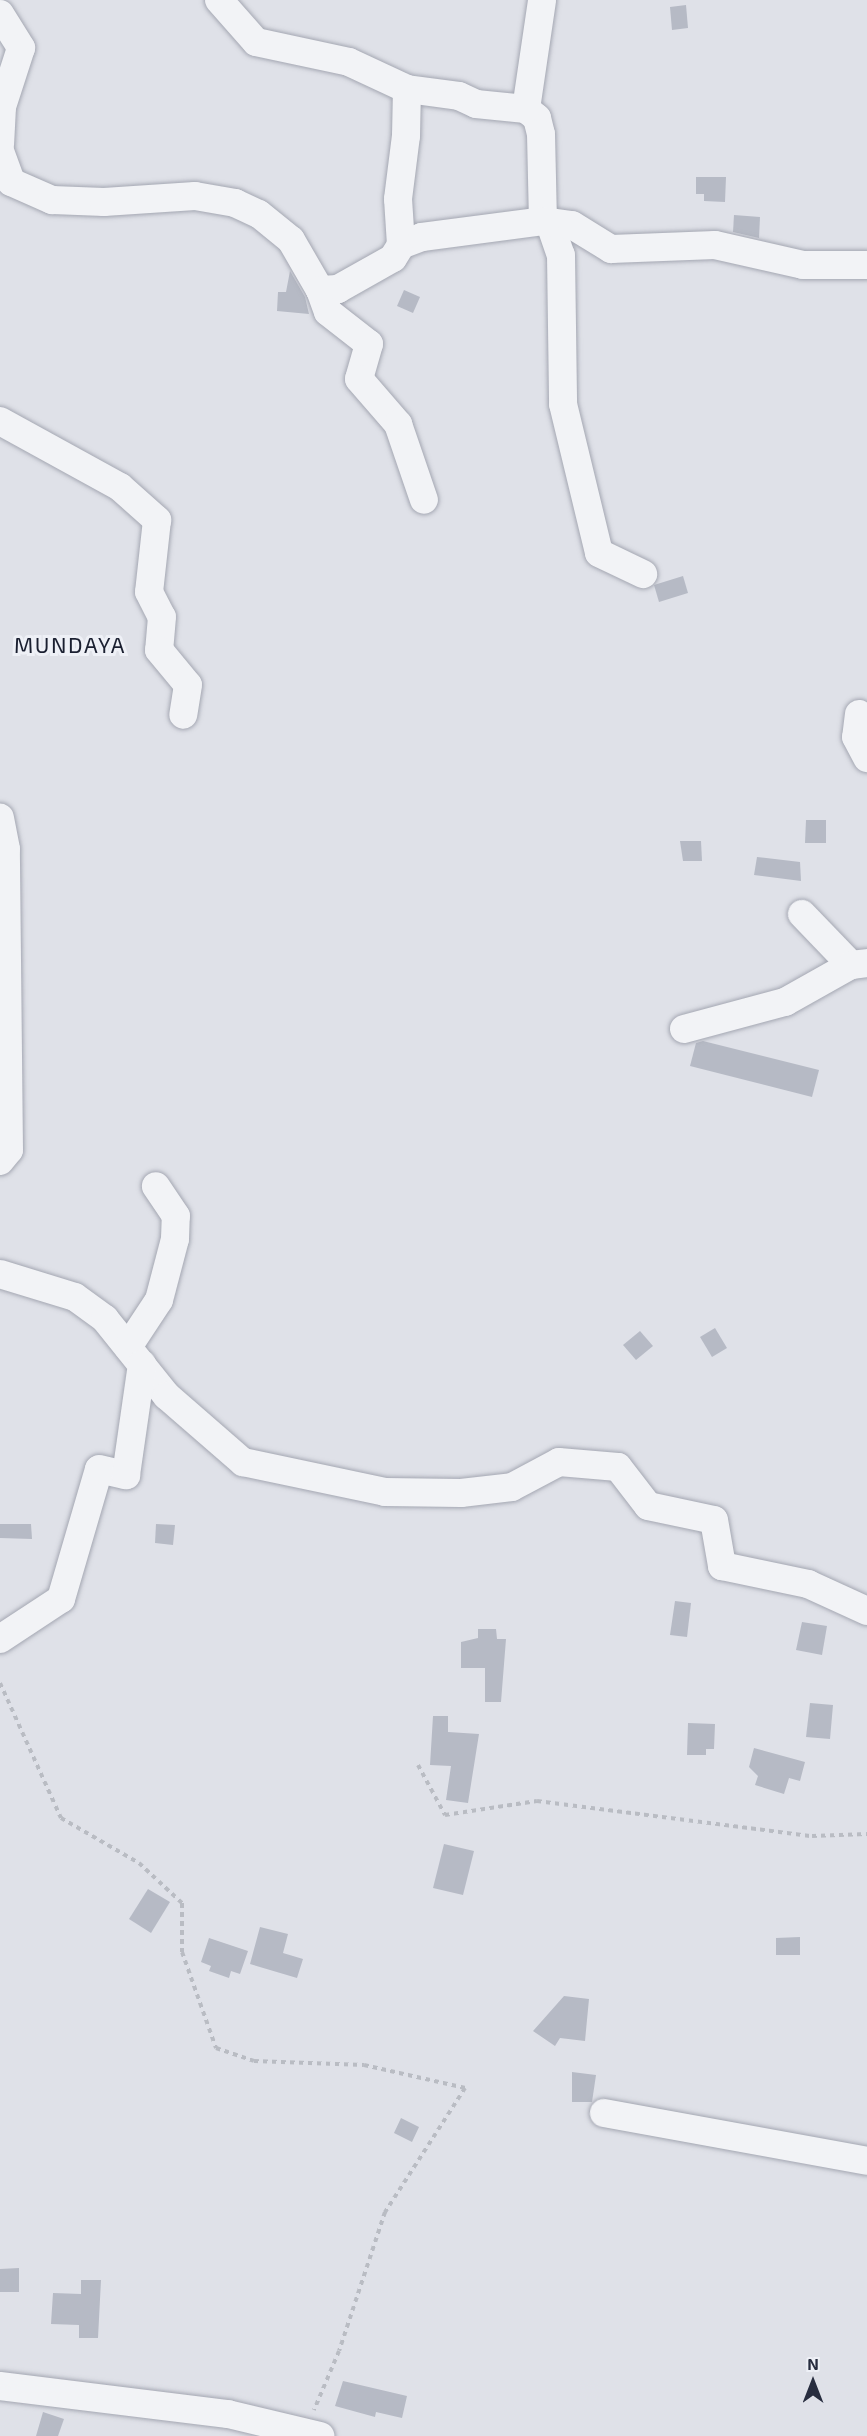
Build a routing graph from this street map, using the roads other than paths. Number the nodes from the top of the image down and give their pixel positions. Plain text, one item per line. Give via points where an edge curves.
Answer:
1 (219, 0) edge
2 (542, 0) edge
3 (0, 15) edge
4 (407, 89) junction
5 (526, 109) junction
6 (0, 144) edge
7 (0, 151) edge
8 (546, 221) junction
9 (401, 245) junction
10 (867, 265) edge
11 (320, 290) junction
12 (0, 421) edge
13 (424, 500) dead end
14 (643, 574) dead end
15 (859, 714) dead end
16 (183, 715) dead end
17 (867, 758) edge
18 (0, 818) edge
19 (802, 914) dead end
20 (859, 964) edge
21 (684, 1029) dead end
22 (0, 1161) edge
23 (156, 1186) dead end
24 (0, 1274) edge
25 (135, 1355) junction
26 (867, 1611) edge
27 (0, 1639) edge
28 (604, 2113) dead end
29 (867, 2161) edge
30 (0, 2386) edge
31 (312, 2434) edge

1 - 4 street via 256,42 349,62
2 - 5 street
3 - 6 street via 21,48 2,107
4 - 5 street via 459,96 476,105
4 - 9 street via 398,199
5 - 8 street via 537,118 540,134
7 - 11 street via 11,182 52,200 104,202 195,196 235,203 259,214 291,240
8 - 9 street via 422,237
8 - 10 street via 572,225 611,249 715,245 803,265
8 - 14 street via 561,255 563,404 599,553
9 - 11 street via 393,258 368,275 338,289
11 - 13 street via 328,312 369,344 359,379 398,424
12 - 16 street via 120,487 157,520 149,592 162,617 159,651 188,685
15 - 17 street via 856,737
18 - 22 street via 6,849 9,1066 9,1150
19 - 20 street
20 - 21 street via 785,1002
23 - 25 street via 176,1216 174,1239 159,1300
24 - 25 street via 75,1296 105,1319
25 - 26 street via 167,1396 243,1462 385,1492 461,1493 512,1487 559,1462 618,1467 648,1506 714,1520 722,1566 807,1584
25 - 27 street via 126,1475 99,1470 61,1599
28 - 29 street
30 - 31 street via 228,2414

